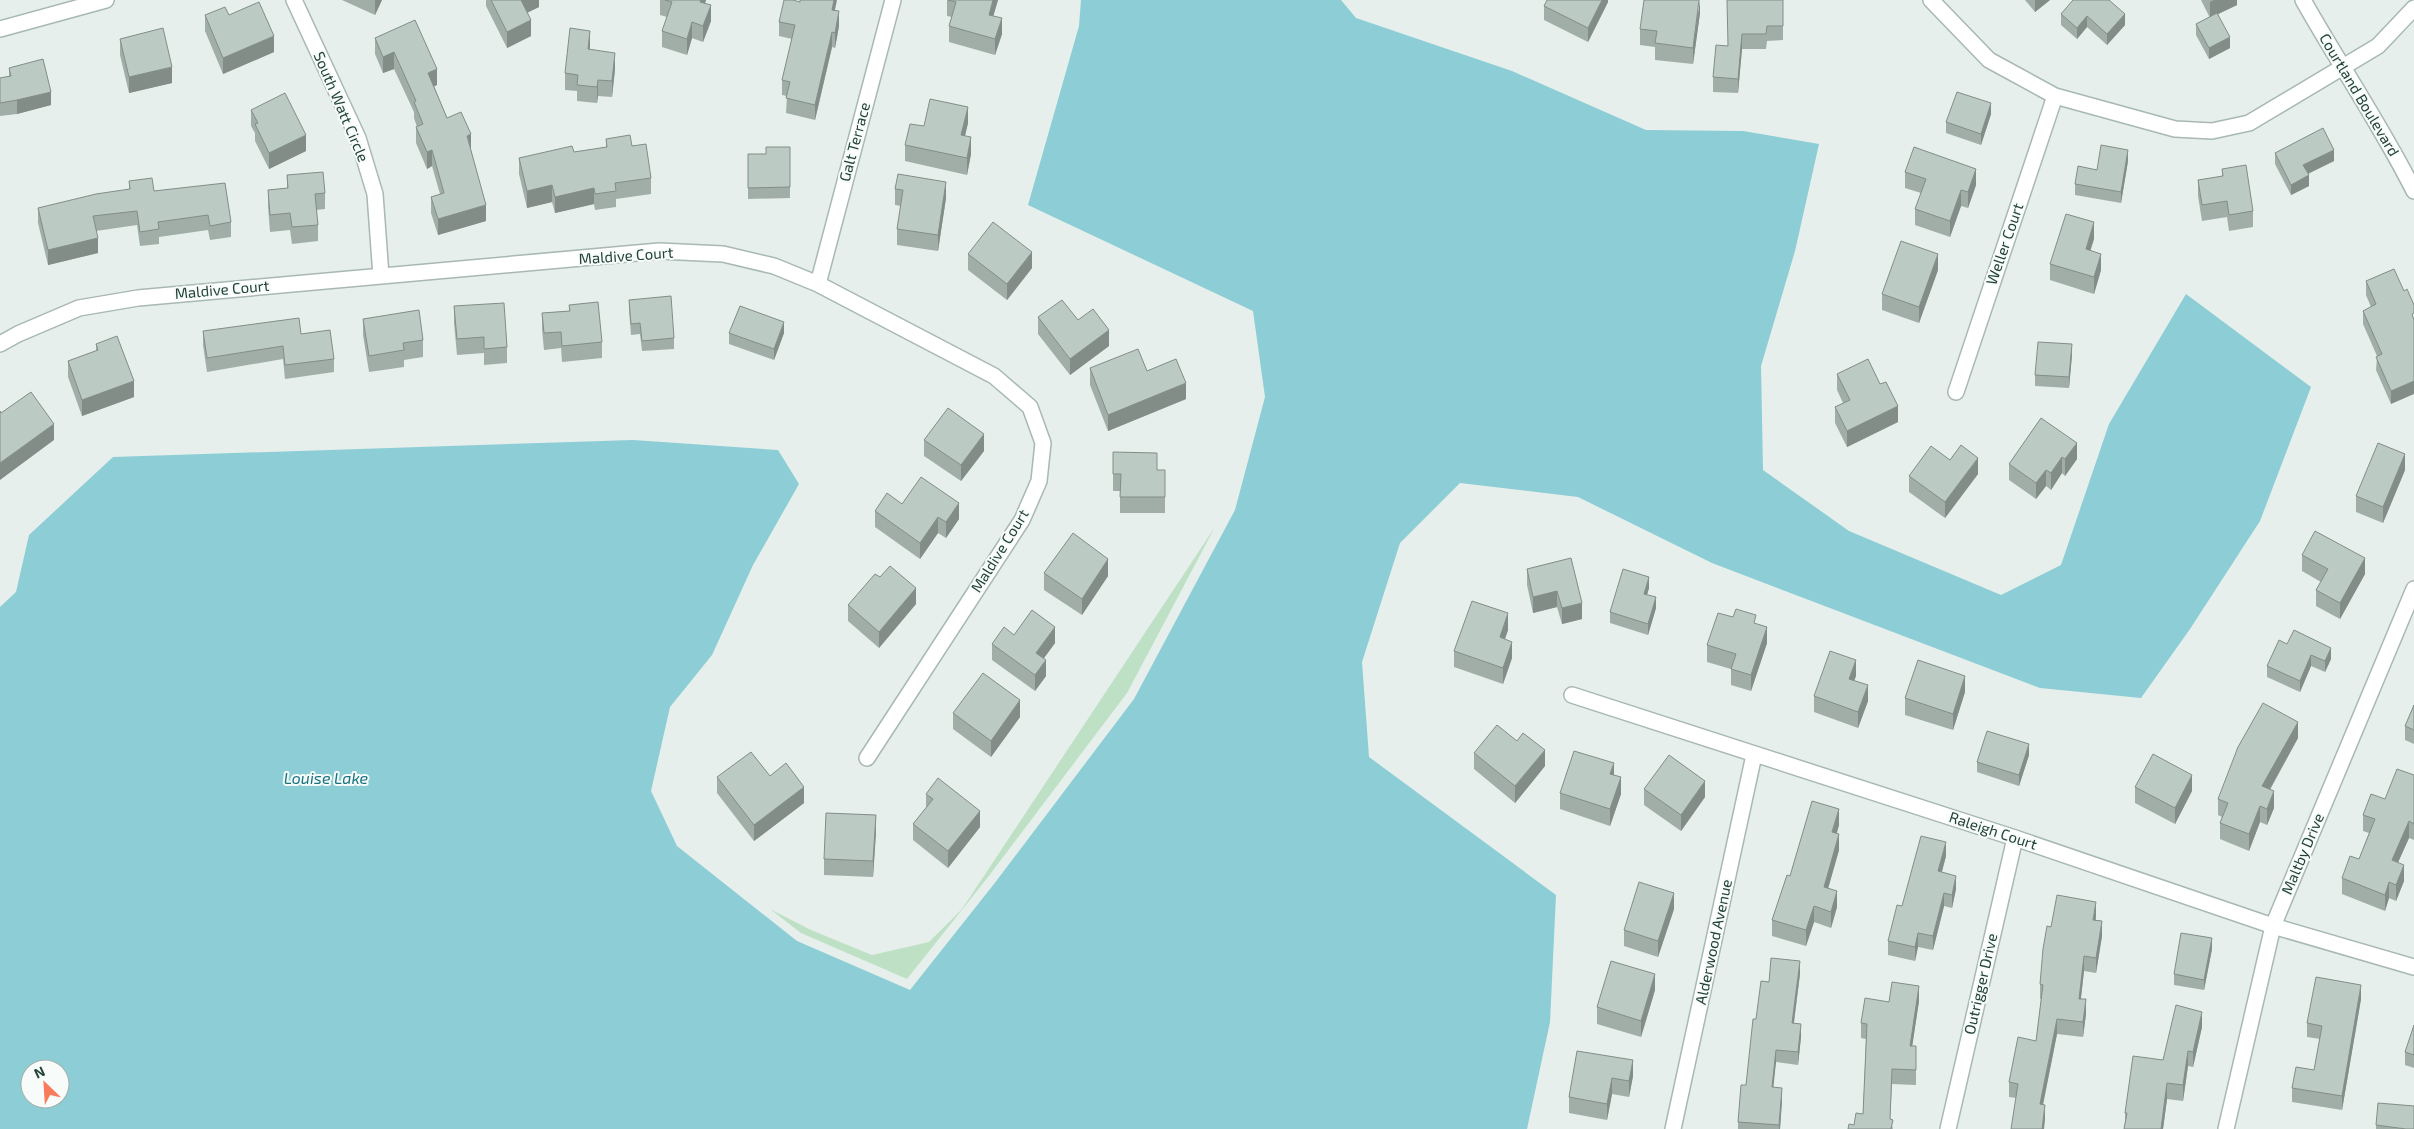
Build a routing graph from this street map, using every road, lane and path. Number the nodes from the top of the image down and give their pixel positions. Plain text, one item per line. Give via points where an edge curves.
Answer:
1 (106, 0) edge
2 (294, 0) edge
3 (893, 0) edge
4 (1931, 0) edge
5 (2302, 0) edge
6 (2414, 8) edge
7 (0, 30) edge
8 (2341, 67) junction
9 (2055, 96) junction
10 (2414, 191) edge
11 (381, 276) junction
12 (818, 284) junction
13 (0, 344) edge
14 (1956, 392) dead end
15 (2414, 589) edge
16 (1572, 695) dead end
17 (1754, 755) junction
18 (867, 758) dead end
19 (2015, 838) junction
20 (2273, 926) junction
21 (2414, 967) edge
22 (1674, 1129) edge
23 (1948, 1129) edge
24 (2226, 1129) edge

1 - 7 street
2 - 11 street, South Watt Circle via 358,138 376,194
3 - 12 street, Galt Terrace
4 - 9 street via 1989,60
5 - 8 street, Courtland Boulevard
6 - 8 street via 2378,46
8 - 9 street via 2249,123 2212,131 2175,129
8 - 10 street, Courtland Boulevard via 2393,148
9 - 14 street, Weller Court
11 - 12 street, Maldive Court via 659,251 723,254 774,266
11 - 13 street, Maldive Court via 138,298 80,308
12 - 18 street, Maldive Court via 994,376 1030,407 1042,443 1039,481 1022,520
15 - 20 street, Maltby Drive
16 - 17 street, Raleigh Court
17 - 19 street, Raleigh Court
17 - 22 street, Alderwood Avenue
19 - 20 street, Raleigh Court
19 - 23 street, Outrigger Drive
20 - 21 street, Raleigh Court
20 - 24 street, Maltby Drive

